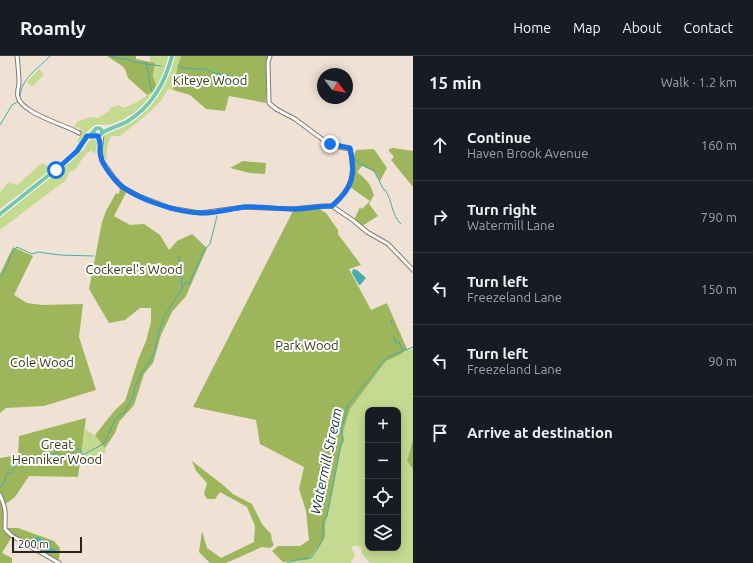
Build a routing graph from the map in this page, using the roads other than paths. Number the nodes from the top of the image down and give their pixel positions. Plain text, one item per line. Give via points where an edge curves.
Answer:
1 (17, 56) edge
2 (172, 56) edge
3 (270, 56) edge
4 (109, 128) junction
5 (78, 131) dead end
6 (98, 134) junction
7 (332, 206) junction
8 (0, 214) edge
9 (413, 270) edge
10 (0, 495) edge
11 (59, 563) edge

1 - 5 street via 19,100 44,118
2 - 4 main road via 165,79 150,103 126,122
3 - 7 street via 269,103 326,142 350,148 351,180 346,193
4 - 6 main road
4 - 6 main road via 96,128
6 - 7 street via 102,159 115,180 139,196 170,208 200,213 244,207 292,210
6 - 8 main road via 87,136 69,159
7 - 9 street via 388,244
10 - 11 street via 7,517 5,529 12,536

